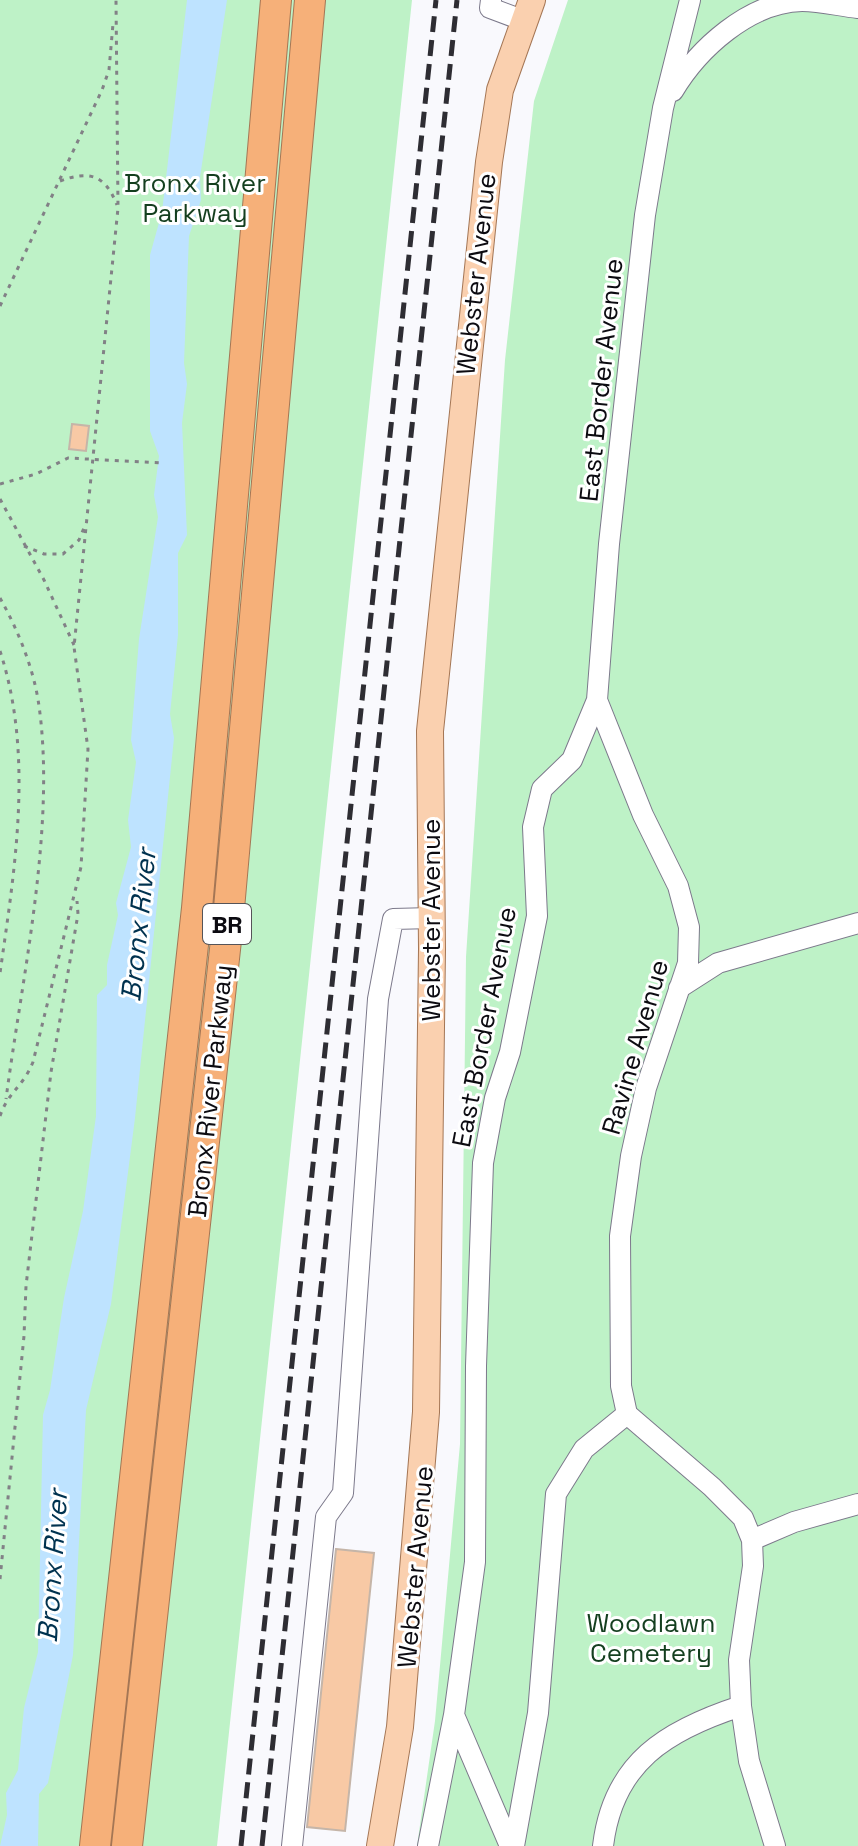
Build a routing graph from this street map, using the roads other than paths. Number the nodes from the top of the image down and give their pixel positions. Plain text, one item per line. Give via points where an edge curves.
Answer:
1 (276, 0) edge
2 (310, 0) edge
3 (491, 0) edge
4 (690, 0) edge
5 (858, 8) edge
6 (528, 10) edge
7 (663, 108) junction
8 (597, 700) junction
9 (432, 918) junction
10 (858, 923) edge
11 (679, 988) junction
12 (627, 1414) junction
13 (858, 1504) edge
14 (752, 1540) junction
15 (741, 1706) junction
16 (454, 1715) junction
17 (95, 1846) edge
18 (127, 1846) edge
19 (292, 1846) edge
20 (380, 1846) edge
21 (428, 1846) edge
22 (512, 1846) edge
23 (603, 1846) edge
24 (775, 1846) edge

1 - 17 highway, Bronx River Parkway / BR via 193,951
2 - 18 highway, Bronx River Parkway / BR via 222,976
3 - 6 lane via 490,8
4 - 7 lane, East Border Avenue
5 - 7 lane via 801,1 765,9 710,46 685,71
6 - 9 main road, Webster Avenue via 500,90 464,382 430,731
7 - 8 lane, East Border Avenue via 645,215
8 - 11 lane, Ravine Avenue via 678,886 689,927 688,963
8 - 16 lane, East Border Avenue via 572,760 542,789 533,827 537,916 483,1163 475,1562
9 - 19 lane via 393,919 378,999 343,1493 326,1517
9 - 20 main road, Webster Avenue via 425,1449 402,1715
10 - 11 lane via 718,963
11 - 12 lane, Ravine Avenue via 646,1088 620,1236 621,1386
12 - 14 lane via 723,1497 743,1518
12 - 22 lane via 584,1449 556,1494 538,1713
13 - 14 lane
14 - 15 lane via 739,1660
15 - 23 lane via 693,1722 655,1747 621,1785 607,1817
15 - 24 lane via 749,1761
16 - 21 lane, East Border Avenue
16 - 22 lane

